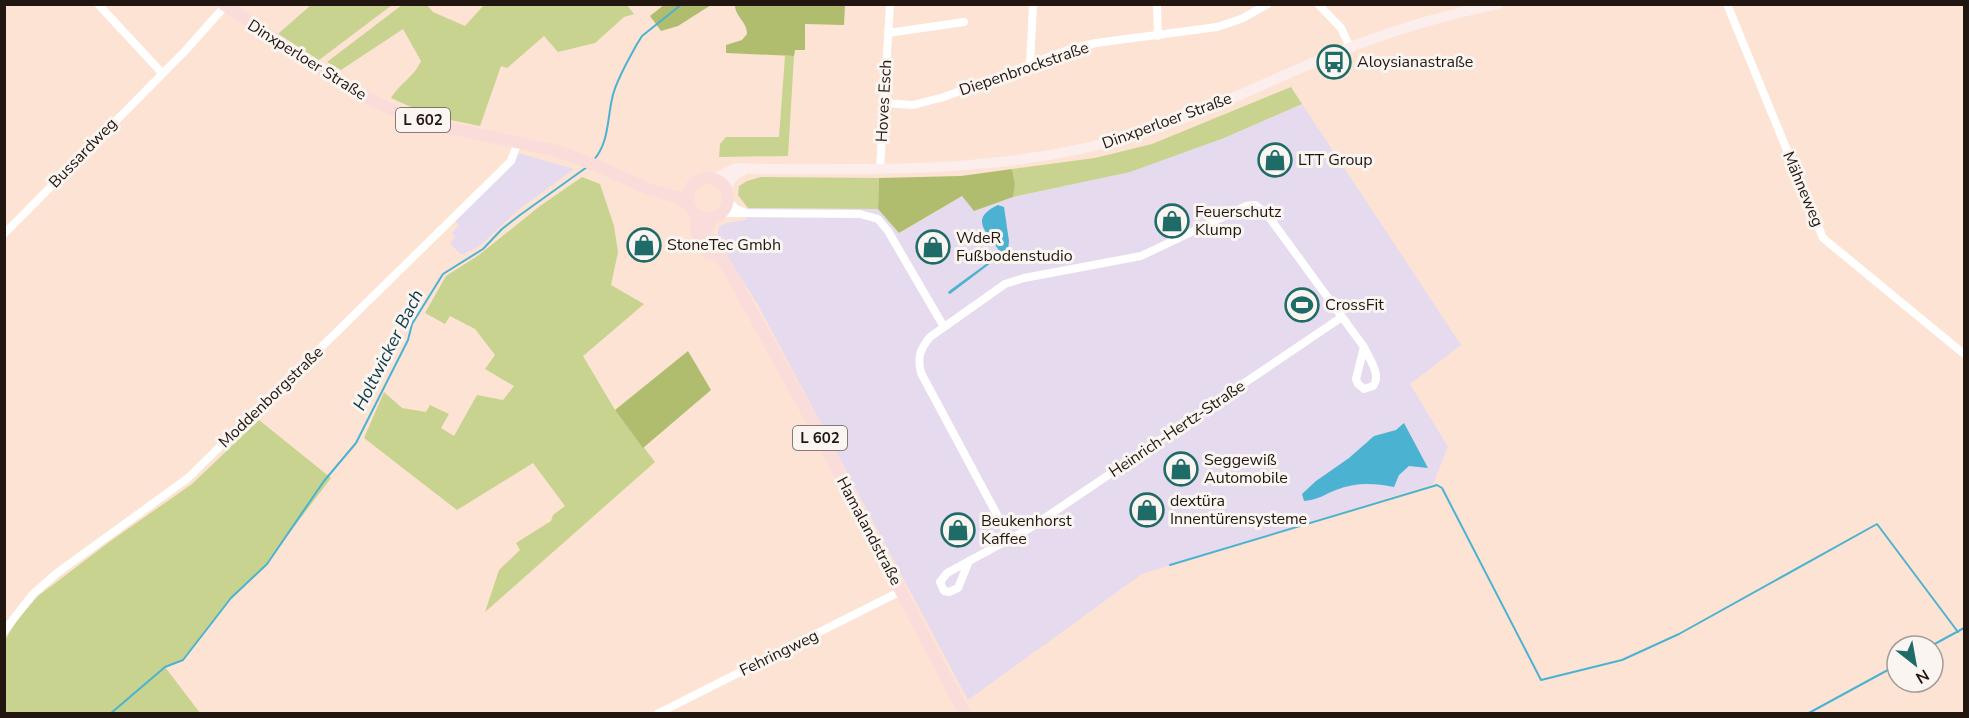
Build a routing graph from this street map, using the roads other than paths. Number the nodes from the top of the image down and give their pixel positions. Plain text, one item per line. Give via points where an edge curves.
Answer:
1 (98, 4) edge
2 (890, 4) edge
3 (1034, 4) edge
4 (1157, 4) edge
5 (1268, 4) edge
6 (1318, 4) edge
7 (1498, 4) edge
8 (1727, 4) edge
9 (224, 5) edge
10 (964, 22) dead end
11 (888, 33) junction
12 (1158, 36) junction
13 (1350, 47) junction
14 (1030, 65) junction
15 (162, 73) junction
16 (883, 103) junction
17 (518, 142) junction
18 (748, 169) junction
19 (880, 169) junction
20 (713, 179) junction
21 (635, 183) junction
22 (690, 188) junction
23 (722, 206) junction
24 (692, 210) junction
25 (748, 214) junction
26 (4, 234) edge
27 (737, 287) junction
28 (1342, 317) junction
29 (944, 327) junction
30 (1364, 347) junction
31 (1965, 354) edge
32 (1010, 539) junction
33 (969, 561) dead end
34 (901, 591) junction
35 (4, 631) edge
36 (657, 714) edge
37 (965, 714) edge

1 - 15 street
2 - 11 street, Hoves Esch
3 - 14 street
4 - 12 street
5 - 12 street, Diepenbrockstraße via 1217,27
6 - 13 street via 1341,28
7 - 13 main road, Dinxperloer Straße via 1426,21
8 - 31 street, Mähneweg via 1823,238
9 - 15 street, Bussardweg
9 - 17 main road, Dinxperloer Straße / L 602 via 315,68 373,102 450,128
10 - 11 street
11 - 16 street, Hoves Esch
12 - 14 street, Diepenbrockstraße via 1096,43
13 - 19 main road, Dinxperloer Straße via 1206,109 1095,147 1006,163
14 - 16 street, Diepenbrockstraße via 944,97 913,105
15 - 26 street, Bussardweg
16 - 19 street, Hoves Esch
17 - 21 main road, Dinxperloer Straße / L 602 via 584,160
17 - 35 street, Moddenborgstraße via 511,160 188,478 57,573 33,594
18 - 19 main road, Dinxperloer Straße
18 - 20 main road, Dinxperloer Straße via 736,168
18 - 23 main road via 731,178
20 - 22 main road, L 602 via 703,179
20 - 23 main road via 719,181
21 - 22 main road, Dinxperloer Straße / L 602
21 - 24 main road, Dinxperloer Straße via 676,198
22 - 24 main road, L 602 via 687,200
23 - 24 main road via 703,218
23 - 25 street
23 - 25 street
23 - 27 main road, Hamalandstraße / L 602 via 707,229 708,240
24 - 27 main road, Hamalandstraße / L 602 via 699,240
25 - 29 street via 860,214 878,219
27 - 34 main road, Hamalandstraße / L 602
28 - 29 street via 1259,206 1246,206 1141,256 1005,284
28 - 30 street
28 - 32 street, Heinrich-Hertz-Straße
29 - 32 street via 923,345 918,360 921,373
30 - 30 street via 1356,379 1364,389 1373,386 1377,379
32 - 33 street, Heinrich-Hertz-Straße
34 - 36 street, Fehringweg
34 - 37 main road, Hamalandstraße / L 602

